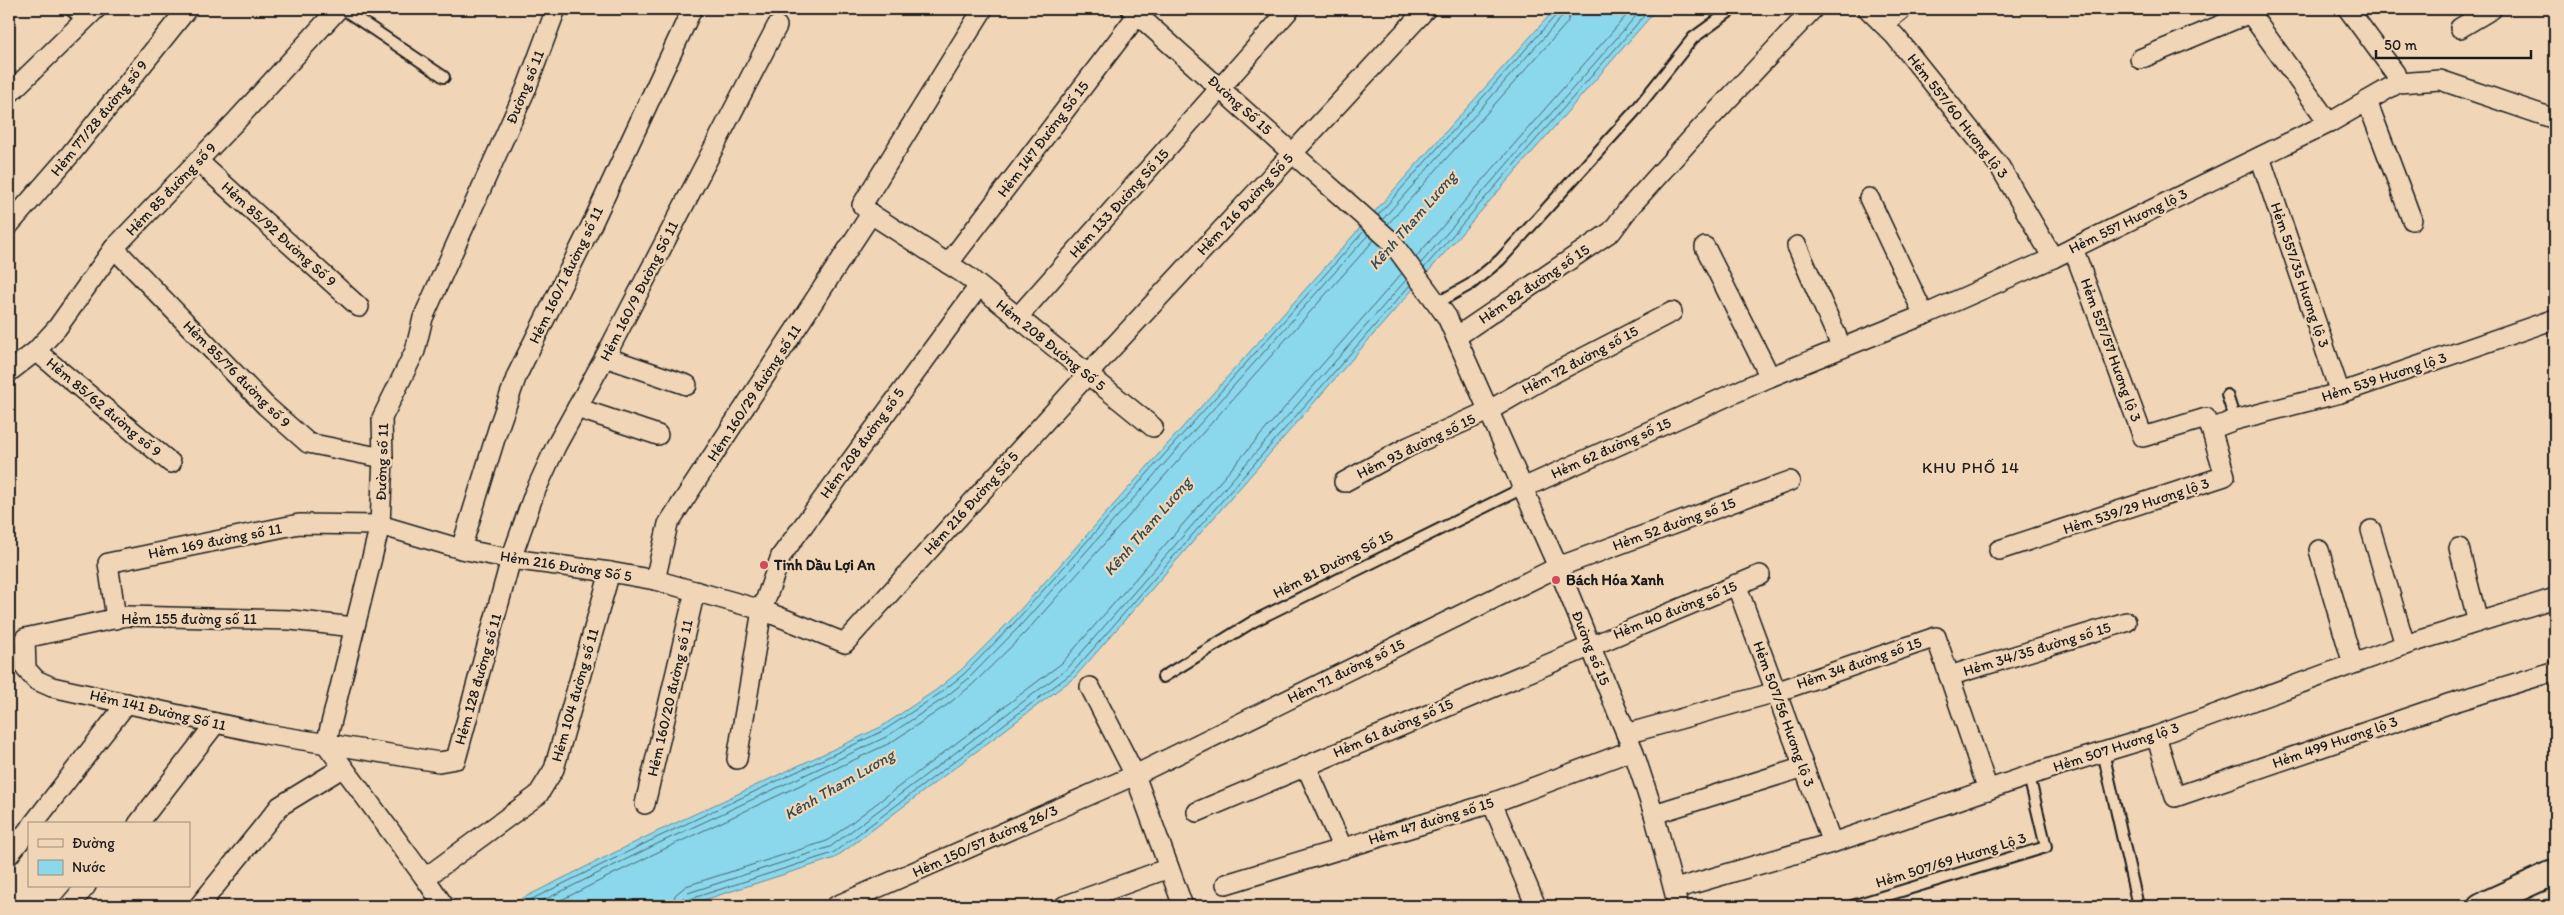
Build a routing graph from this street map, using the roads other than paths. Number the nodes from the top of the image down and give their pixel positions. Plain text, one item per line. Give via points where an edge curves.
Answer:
1 (187, 9) edge
2 (338, 9) edge
3 (343, 9) edge
4 (556, 9) edge
5 (692, 9) edge
6 (983, 9) edge
7 (1290, 9) edge
8 (1426, 9) edge
9 (1733, 9) edge
10 (1813, 9) edge
11 (1868, 9) edge
12 (1902, 9) edge
13 (2348, 9) edge
14 (2492, 9) edge
15 (1137, 11) edge
16 (2249, 11) edge
17 (83, 13) edge
18 (1883, 24) junction
19 (777, 26) dead end
20 (2460, 28) dead end
21 (2140, 59) dead end
22 (444, 77) dead end
23 (2398, 83) junction
24 (1222, 88) junction
25 (9, 94) edge
26 (2367, 101) junction
27 (2555, 119) edge
28 (2329, 123) junction
29 (1293, 153) junction
30 (2260, 156) junction
31 (198, 161) junction
32 (1869, 198) dead end
33 (866, 210) junction
34 (2412, 220) dead end
35 (9, 225) edge
36 (1797, 246) dead end
37 (1705, 247) dead end
38 (114, 248) junction
39 (2073, 248) junction
40 (2052, 258) junction
41 (948, 264) junction
42 (979, 286) junction
43 (1432, 297) junction
44 (359, 307) dead end
45 (1672, 312) dead end
46 (1924, 316) junction
47 (1017, 318) junction
48 (2555, 319) edge
49 (1456, 337) junction
50 (1842, 348) junction
51 (36, 351) junction
52 (605, 357) junction
53 (9, 372) edge
54 (1088, 374) junction
55 (1770, 378) junction
56 (687, 385) dead end
57 (2340, 393) junction
58 (2227, 395) dead end
59 (577, 408) junction
60 (1700, 409) joint
61 (1488, 411) junction
62 (2235, 420) junction
63 (1153, 427) dead end
64 (2211, 428) junction
65 (658, 434) dead end
66 (383, 458) junction
67 (171, 463) dead end
68 (1790, 481) dead end
69 (1344, 482) dead end
70 (1523, 488) junction
71 (380, 525) junction
72 (2370, 530) dead end
73 (2459, 548) dead end
74 (462, 549) junction
75 (2000, 550) dead end
76 (2319, 550) dead end
77 (511, 559) junction
78 (1558, 567) junction
79 (610, 572) junction
80 (1760, 575) dead end
81 (655, 580) junction
82 (1736, 584) junction
83 (695, 592) junction
84 (2555, 598) edge
85 (762, 610) junction
86 (116, 619) junction
87 (2126, 622) dead end
88 (2478, 622) junction
89 (354, 626) junction
90 (25, 638) joint
91 (1590, 645) junction
92 (2405, 645) junction
93 (2353, 664) junction
94 (2555, 671) edge
95 (1949, 676) junction
96 (1163, 677) dead end
97 (1090, 687) dead end
98 (1776, 692) junction
99 (127, 703) junction
100 (216, 723) junction
101 (2156, 736) junction
102 (1630, 742) junction
103 (326, 744) junction
104 (2103, 752) junction
105 (737, 759) dead end
106 (1306, 766) junction
107 (1804, 767) junction
108 (342, 768) junction
109 (1135, 775) junction
110 (2029, 776) junction
111 (1988, 790) junction
112 (1492, 803) junction
113 (646, 804) dead end
114 (1197, 812) dead end
115 (1654, 814) junction
116 (35, 822) edge
117 (140, 822) edge
118 (28, 830) edge
119 (1832, 843) junction
120 (1343, 849) junction
121 (9, 855) edge
122 (1169, 868) junction
123 (2555, 872) edge
124 (425, 878) junction
125 (1226, 884) dead end
126 (84, 888) edge
127 (1677, 898) edge
128 (69, 906) edge
129 (199, 906) edge
130 (443, 906) edge
131 (836, 906) edge
132 (1064, 906) edge
133 (1183, 906) edge
134 (1536, 906) edge
135 (1852, 906) edge
136 (2138, 906) edge
137 (2480, 906) edge

1 - 35 street, Hẻm 77/28 đường số 9
2 - 31 street, Hẻm 85 đường số 9
3 - 22 lane
4 - 66 street, Đường số 11 via 526,89 423,318 415,351 382,418
5 - 74 street, Hẻm 160/1 đường số 11 via 592,224 517,375
6 - 33 street, Hẻm 160/29 đường số 11
7 - 24 street
8 - 29 street, Hẻm 216 Đường Số 5
9 - 43 lane via 1693,38 1635,111 1500,260 1471,284
10 - 49 street, Hẻm 82 đường số 15 via 1700,128 1628,208 1612,231
11 - 18 street, Hẻm 557/60 Hương lộ 3
12 - 18 street
13 - 23 street via 2395,73
14 - 20 street
15 - 24 street, Đường Số 15
15 - 41 street, Hẻm 147 Đường Số 15
16 - 21 street
16 - 28 street
17 - 25 street
18 - 40 street, Hẻm 557/60 Hương lộ 3 via 2000,167
19 - 52 street, Hẻm 160/9 Đường Số 11
23 - 26 street, Hẻm 557 Hương lộ 3
23 - 27 street, Hẻm 557 Hương lộ 3 via 2440,80
24 - 29 street, Đường Số 15
24 - 47 street, Hẻm 133 Đường Số 15
26 - 28 street, Hẻm 557 Hương lộ 3
26 - 34 street
28 - 30 street, Hẻm 557 Hương lộ 3
29 - 43 street, Đường Số 15 via 1390,241
29 - 54 street, Hẻm 216 Đường Số 5
30 - 39 street, Hẻm 557 Hương lộ 3
30 - 57 street, Hẻm 557/35 Hương lộ 3
31 - 38 street, Hẻm 85 đường số 9
31 - 44 street, Hẻm 85/92 Đường Số 9
32 - 46 street
33 - 41 street, Hẻm 208 Đường Số 5
33 - 81 street, Hẻm 160/29 đường số 11 via 668,524
36 - 50 street
37 - 55 street
38 - 51 street, Hẻm 85 đường số 9 via 57,328
38 - 66 street, Hẻm 85/76 đường số 9 via 266,406 308,443
39 - 40 street, Hẻm 557 Hương lộ 3
39 - 64 street, Hẻm 557/57 Hương lộ 3 via 2143,437 2206,418
40 - 46 street, Hẻm 557 Hương lộ 3
41 - 42 street, Hẻm 208 Đường Số 5
42 - 47 street, Hẻm 208 Đường Số 5
42 - 85 street, Hẻm 208 đường số 5 via 781,556
43 - 49 street, Đường số 15 via 1447,316
45 - 61 street, Hẻm 72 đường số 15
46 - 50 street, Hẻm 557 Hương lộ 3
47 - 54 street, Hẻm 208 Đường Số 5
48 - 57 street, Hẻm 539 Hương lộ 3
49 - 61 street, Đường số 15
50 - 55 street, Hẻm 557 Hương lộ 3
51 - 53 street, Hẻm 85 đường số 9
51 - 67 street, Hẻm 85/62 đường số 9
52 - 56 street
52 - 59 street, Hẻm 160/9 Đường Số 11
54 - 63 street, Hẻm 208 Đường Số 5
54 - 85 street, Hẻm 216 Đường Số 5 via 845,643
55 - 60 street, Hẻm 557 Hương lộ 3
57 - 62 street, Hẻm 539 Hương lộ 3
58 - 62 lane
59 - 65 street
59 - 77 street, Hẻm 160/9 Đường Số 11 via 534,494
60 - 70 street, Hẻm 62 đường số 15
61 - 69 street, Hẻm 93 đường số 15 via 1408,447
61 - 70 street, Đường số 15
62 - 64 street, Hẻm 539 Hương lộ 3
64 - 75 street, Hẻm 539/29 Hương lộ 3 via 2225,476
66 - 71 street, Đường số 11
68 - 78 street, Hẻm 52 đường số 15
70 - 78 street, Đường số 15
70 - 96 lane, Hẻm 81 Đường Số 15 via 1254,621
71 - 74 street, Hẻm 216 Đường Số 5
71 - 86 street, Hẻm 169 đường số 11 via 299,524 108,563
71 - 89 street, Đường số 11
72 - 92 street
73 - 88 street
74 - 77 street, Hẻm 216 Đường Số 5
76 - 93 street
77 - 79 street, Hẻm 216 Đường Số 5
77 - 103 street, Hẻm 128 đường số 11 via 456,759 439,762
78 - 91 street, Đường số 15
78 - 109 street, Hẻm 71 đường số 15
79 - 81 street, Hẻm 216 Đường Số 5
79 - 124 street, Hẻm 104 đường số 11 via 554,769 538,795
80 - 82 street, Hẻm 40 đường số 15
81 - 83 street, Hẻm 216 Đường Số 5
82 - 91 street, Hẻm 40 đường số 15
82 - 98 street, Hẻm 507/56 Hương lộ 3
83 - 85 street, Hẻm 216 Đường Số 5
83 - 113 street, Hẻm 160/20 đường số 11
84 - 88 street, Hẻm 507 Hương lộ 3
85 - 105 street, Hẻm 208 đường số 5
86 - 89 street, Hẻm 155 đường số 11 via 126,616 291,620
86 - 90 street, Hẻm 155 đường số 11
87 - 95 street, Hẻm 34/35 đường số 15
88 - 92 street, Hẻm 507 Hương lộ 3
89 - 103 street, Đường số 11
90 - 99 street, Hẻm 141 Đường Số 11 via 26,669 36,680 52,687
91 - 102 street, Đường số 15
91 - 106 street, Hẻm 61 đường số 15
92 - 93 street, Hẻm 507 Hương lộ 3
93 - 101 street, Hẻm 507 Hương lộ 3
94 - 101 street, Hẻm 499 Hương lộ 3 via 2175,797
95 - 98 street, Hẻm 34 đường số 15 via 1936,637
95 - 111 street, Hẻm 34 đường số 15
97 - 109 street
98 - 102 street, Hẻm 34 đường số 15
98 - 107 street, Hẻm 507/56 Hương lộ 3
99 - 100 street, Hẻm 141 Đường Số 11
99 - 116 street
100 - 103 street, Hẻm 141 Đường Số 11
100 - 117 street
101 - 104 street, Hẻm 507 Hương lộ 3
102 - 112 street, Hẻm 47 đường số 15
102 - 115 street, Đường số 15
103 - 108 street
104 - 110 street, Hẻm 507 Hương lộ 3
104 - 136 lane
106 - 114 street, Hẻm 61 đường số 15
106 - 120 street
107 - 115 street
107 - 119 street, Hẻm 507/56 Hương lộ 3
108 - 124 street
108 - 129 street via 280,806
109 - 122 street
109 - 131 street, Hẻm 150/57 đường 26/3
110 - 111 street, Hẻm 507 Hương lộ 3
110 - 135 lane, Hẻm 507/69 Hương Lộ 3 via 2046,847
111 - 119 street, Hẻm 507 Hương lộ 3
112 - 120 street, Hẻm 47 đường số 15
112 - 134 street
115 - 127 street, Đường số 15
118 - 121 street
119 - 127 street, Hẻm 507 Hương lộ 3
120 - 125 street, Hẻm 47 đường số 15
122 - 132 street
122 - 133 street
123 - 137 street
124 - 130 street
126 - 128 street

